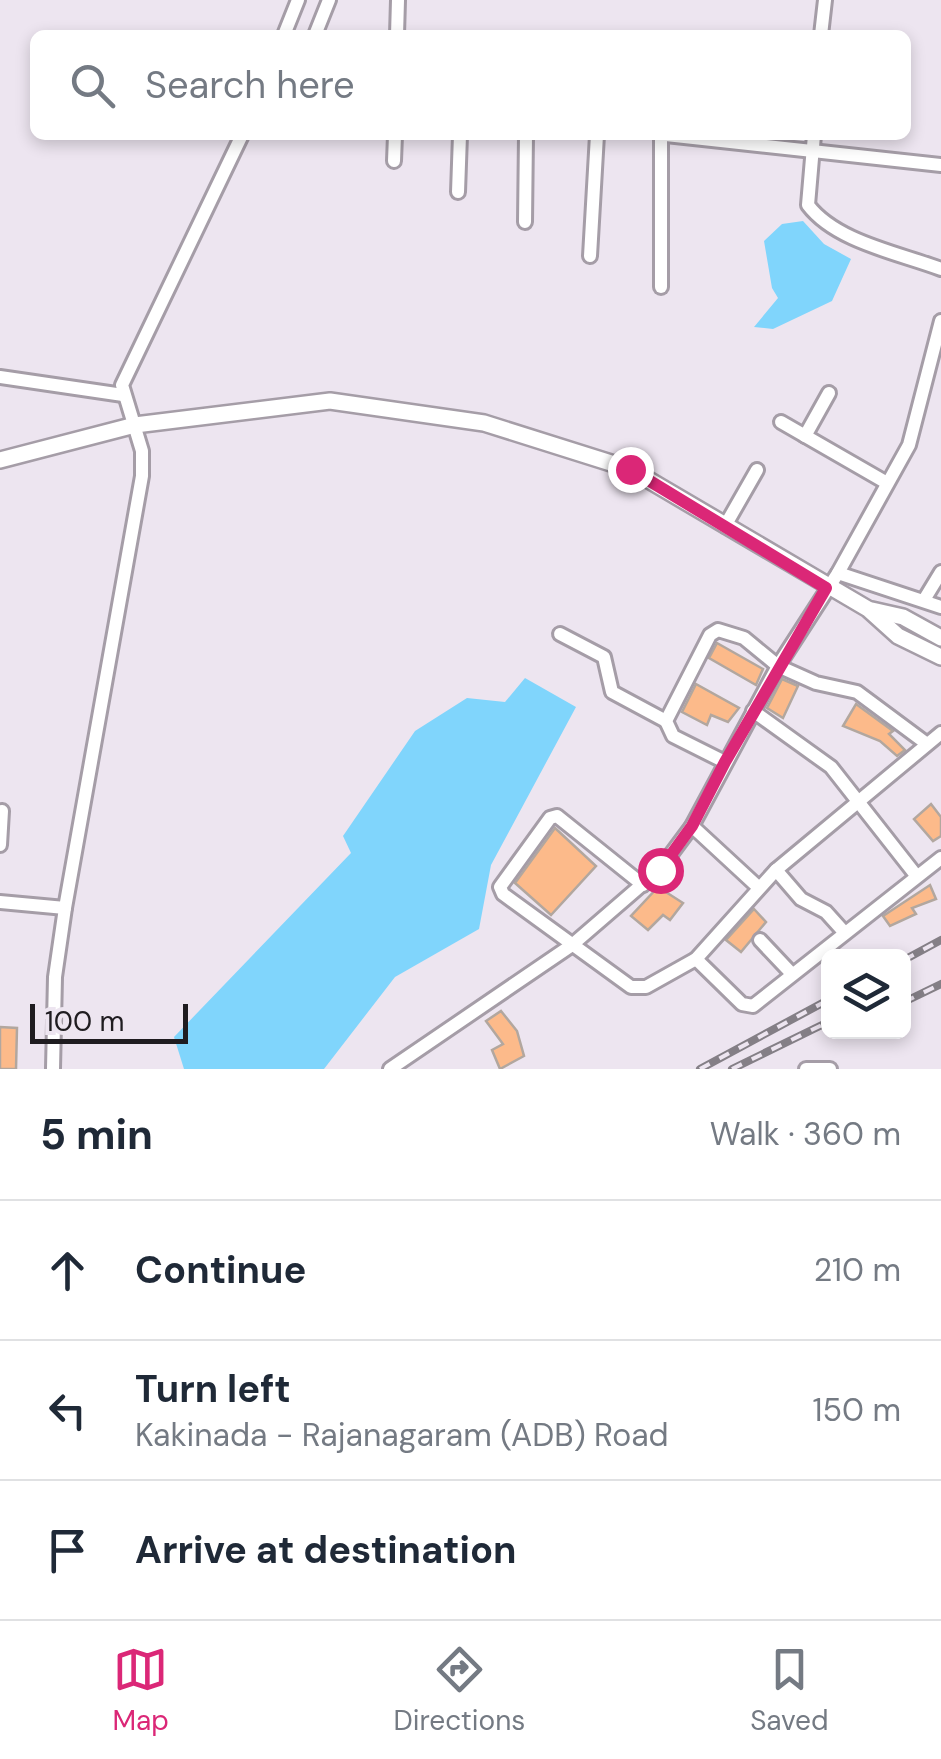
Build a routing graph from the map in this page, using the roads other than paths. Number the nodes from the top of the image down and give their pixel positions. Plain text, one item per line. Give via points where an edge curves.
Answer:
1 (298, 0) edge
2 (329, 0) edge
3 (398, 0) edge
4 (824, 0) edge
5 (286, 30) edge
6 (317, 30) edge
7 (397, 30) edge
8 (821, 30) edge
9 (240, 140) edge
10 (394, 140) edge
11 (460, 140) edge
12 (526, 140) edge
13 (597, 140) edge
14 (664, 140) edge
15 (728, 140) edge
16 (813, 140) edge
17 (812, 151) junction
18 (394, 161) dead end
19 (941, 165) edge
20 (458, 192) dead end
21 (524, 222) dead end
22 (590, 256) dead end
23 (941, 269) edge
24 (661, 287) dead end
25 (941, 321) edge
26 (0, 377) edge
27 (935, 377) edge
28 (829, 393) dead end
29 (123, 395) junction
30 (780, 422) dead end
31 (135, 425) junction
32 (805, 436) junction
33 (0, 460) edge
34 (757, 470) dead end
35 (887, 483) junction
36 (725, 526) junction
37 (941, 572) edge
38 (838, 573) junction
39 (826, 588) junction
40 (924, 600) junction
41 (941, 607) edge
42 (868, 609) junction
43 (560, 634) dead end
44 (941, 638) edge
45 (941, 657) edge
46 (778, 666) junction
47 (754, 711) junction
48 (666, 721) junction
49 (941, 733) edge
50 (927, 744) junction
51 (725, 762) junction
52 (859, 802) junction
53 (2, 810) edge
54 (692, 826) junction
55 (0, 845) edge
56 (941, 858) edge
57 (776, 870) junction
58 (915, 874) junction
59 (642, 885) junction
60 (758, 886) junction
61 (0, 902) edge
62 (66, 908) junction
63 (844, 932) junction
64 (760, 940) dead end
65 (572, 946) junction
66 (696, 959) junction
67 (792, 974) junction
68 (53, 1069) edge
69 (390, 1069) edge
70 (806, 1069) edge
71 (830, 1069) edge

1 - 5 street
2 - 6 street
3 - 7 street
4 - 8 street
9 - 29 street via 124,376
10 - 18 street
11 - 20 street
12 - 21 street
13 - 22 street
14 - 24 street
15 - 17 street
16 - 17 street
17 - 19 street
17 - 23 street via 808,204 817,217
25 - 27 street
26 - 29 street
27 - 35 street
28 - 32 street
29 - 31 street
30 - 32 street
31 - 33 main road
31 - 36 main road via 330,401 484,423 630,469
31 - 62 street via 142,451 140,501
32 - 35 street
34 - 36 street
35 - 38 street
36 - 39 main road
37 - 40 street
38 - 39 street
38 - 40 street
39 - 42 main road
39 - 46 street
40 - 41 street
42 - 44 main road via 903,617
42 - 45 main road via 898,636
43 - 48 street via 604,658 612,692
46 - 47 street
46 - 48 street via 744,638 718,630
46 - 50 street via 857,692
47 - 51 street
47 - 52 street via 832,766
48 - 51 street via 673,736
49 - 50 street
50 - 52 street
51 - 54 street
52 - 57 street
52 - 58 street
53 - 55 street
54 - 59 street
54 - 60 street
56 - 58 street
57 - 60 street
57 - 63 street
58 - 63 street
59 - 65 street
59 - 65 street via 565,818 550,818 500,887
60 - 66 street
61 - 62 street
62 - 68 street via 55,977
63 - 67 street
64 - 67 street
65 - 66 street via 637,989
65 - 69 street
66 - 67 street via 748,1006
70 - 71 street

